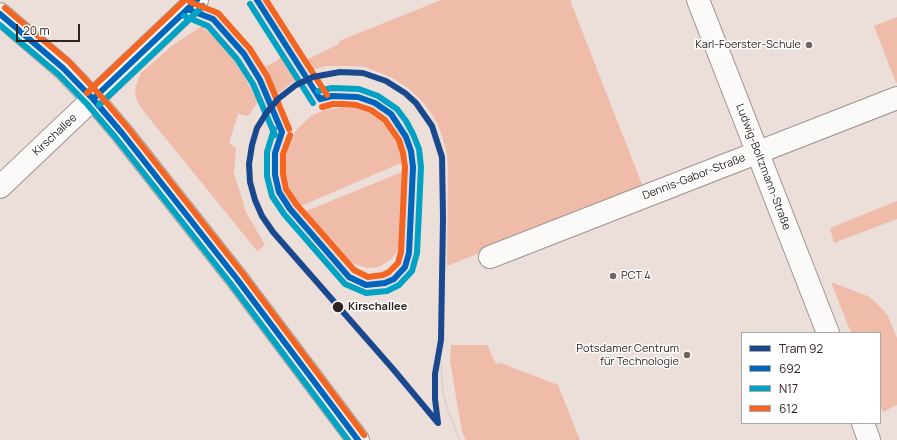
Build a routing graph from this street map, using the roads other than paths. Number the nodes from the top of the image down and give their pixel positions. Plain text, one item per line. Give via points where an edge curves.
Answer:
1 (197, 0) edge
2 (698, 0) edge
3 (0, 14) edge
4 (897, 98) edge
5 (93, 99) junction
6 (757, 152) junction
7 (0, 187) edge
8 (490, 257) dead end
9 (828, 332) edge
10 (863, 424) edge
11 (358, 440) edge
12 (869, 440) edge

1 - 5 street, Kirschallee
2 - 6 street, Ludwig-Boltzmann-Straße
3 - 5 street via 52,58
4 - 6 street, Dennis-Gabor-Straße
5 - 7 street, Kirschallee
5 - 11 street via 204,237
6 - 8 street, Dennis-Gabor-Straße
6 - 9 street, Ludwig-Boltzmann-Straße
10 - 12 street

